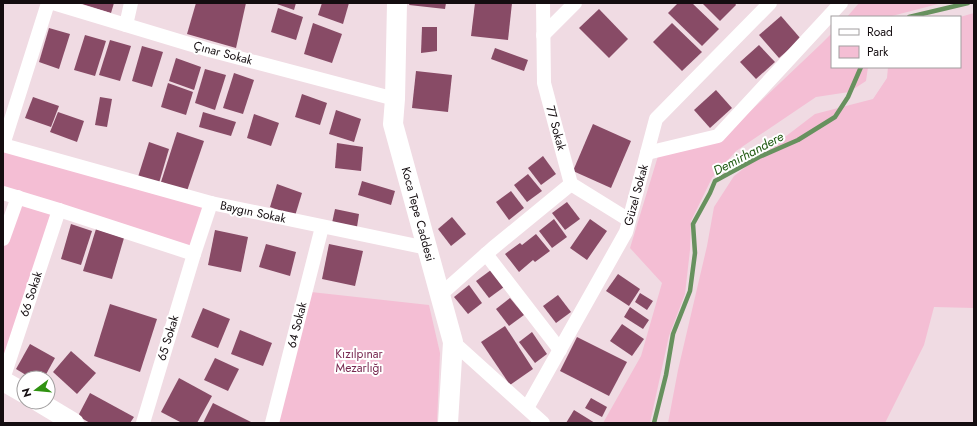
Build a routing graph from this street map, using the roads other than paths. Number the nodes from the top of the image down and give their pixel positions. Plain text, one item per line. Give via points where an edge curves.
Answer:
1 (48, 3) edge
2 (53, 3) edge
3 (131, 3) edge
4 (397, 3) edge
5 (543, 3) edge
6 (575, 3) edge
7 (770, 3) edge
8 (842, 3) edge
9 (126, 25) junction
10 (543, 35) junction
11 (395, 99) junction
12 (3, 145) edge
13 (647, 154) junction
14 (571, 184) junction
15 (3, 193) edge
16 (18, 197) junction
17 (211, 203) junction
18 (60, 210) junction
19 (629, 220) junction
20 (322, 227) junction
21 (3, 239) edge
22 (427, 248) junction
23 (194, 254) junction
24 (486, 254) junction
25 (440, 295) junction
26 (453, 342) junction
27 (560, 350) junction
28 (3, 380) edge
29 (16, 388) edge
30 (527, 408) junction
31 (52, 410) edge
32 (74, 423) edge
33 (143, 423) edge
34 (272, 423) edge
35 (448, 423) edge
36 (543, 423) edge

1 - 12 street
2 - 9 street, Çınar Sokak
3 - 9 street
4 - 11 main road, Koca Tepe Caddesi
5 - 10 street, 77 Sokak
6 - 10 street
7 - 13 street, Güzel Sokak via 656,119
8 - 13 street via 718,136
9 - 11 street, Çınar Sokak via 209,50
10 - 14 street, 77 Sokak via 544,83
11 - 22 main road, Koca Tepe Caddesi via 393,124
12 - 17 street
13 - 19 street, Güzel Sokak
14 - 19 street
14 - 24 street
15 - 16 street
16 - 18 street
16 - 21 street
17 - 20 street, Baygın Sokak
17 - 23 street, Baygın Sokak
18 - 23 street
18 - 28 street, 66 Sokak
19 - 27 street, Güzel Sokak via 626,232
20 - 22 street, Baygın Sokak
20 - 34 street, 64 Sokak
22 - 25 main road, Koca Tepe Caddesi
23 - 33 street, 65 Sokak
24 - 25 street
24 - 27 street
25 - 26 main road, Koca Tepe Caddesi
26 - 30 street
26 - 35 main road, Koca Tepe Caddesi
27 - 30 street, Güzel Sokak
28 - 29 main road
30 - 36 street
31 - 32 main road

